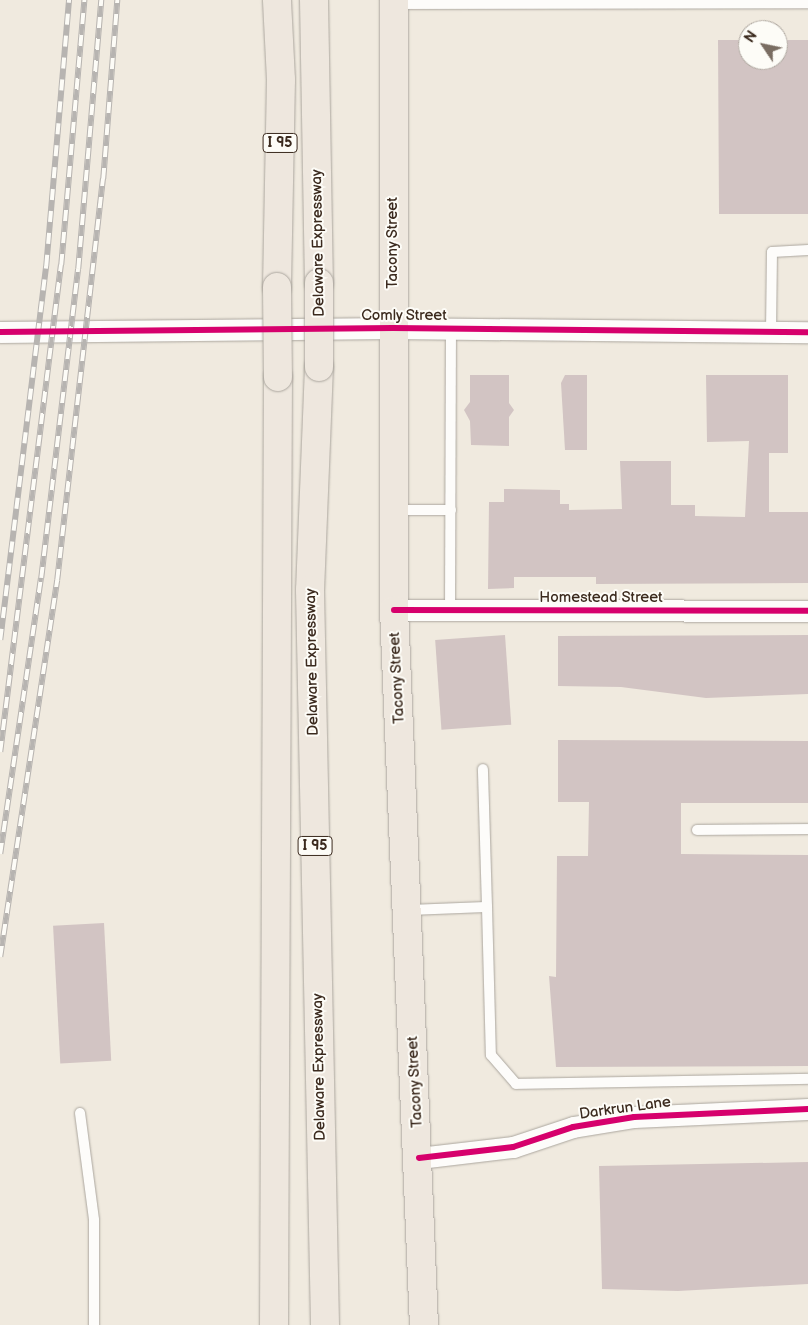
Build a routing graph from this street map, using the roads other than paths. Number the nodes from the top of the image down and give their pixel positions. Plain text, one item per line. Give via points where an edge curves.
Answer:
1 (277, 0) edge
2 (314, 0) edge
3 (394, 2) edge
4 (808, 3) edge
5 (808, 250) edge
6 (393, 328) junction
7 (451, 329) junction
8 (0, 332) edge
9 (771, 332) junction
10 (808, 332) edge
11 (393, 510) junction
12 (451, 510) junction
13 (394, 610) junction
14 (450, 610) junction
15 (808, 611) edge
16 (484, 769) dead end
17 (808, 829) edge
18 (698, 830) dead end
19 (487, 907) junction
20 (408, 910) junction
21 (808, 1079) edge
22 (808, 1109) edge
23 (80, 1113) dead end
24 (418, 1158) junction
25 (94, 1325) edge
26 (274, 1325) edge
27 (325, 1325) edge
28 (424, 1325) edge

1 - 26 main road, I 95, bridge via 281,80 277,287
2 - 27 main road, Delaware Expressway / I 95, bridge via 319,367 310,590
3 - 4 lane
3 - 6 main road, Tacony Street
5 - 9 lane via 772,252
6 - 7 street, Comly Street
6 - 8 street, Comly Street
6 - 11 main road, Tacony Street
7 - 9 street, Comly Street
7 - 12 lane
9 - 10 street, Comly Street
11 - 12 lane
11 - 13 main road, Tacony Street
12 - 14 lane
13 - 14 street, Homestead Street
13 - 20 main road, Tacony Street
14 - 15 street, Homestead Street
16 - 19 lane
17 - 18 lane
19 - 20 lane
19 - 21 lane via 491,1055 516,1084
20 - 24 main road, Tacony Street
22 - 24 street, Darkrun Lane via 634,1117 573,1127 513,1147
23 - 25 lane via 94,1220
24 - 28 main road, Tacony Street

